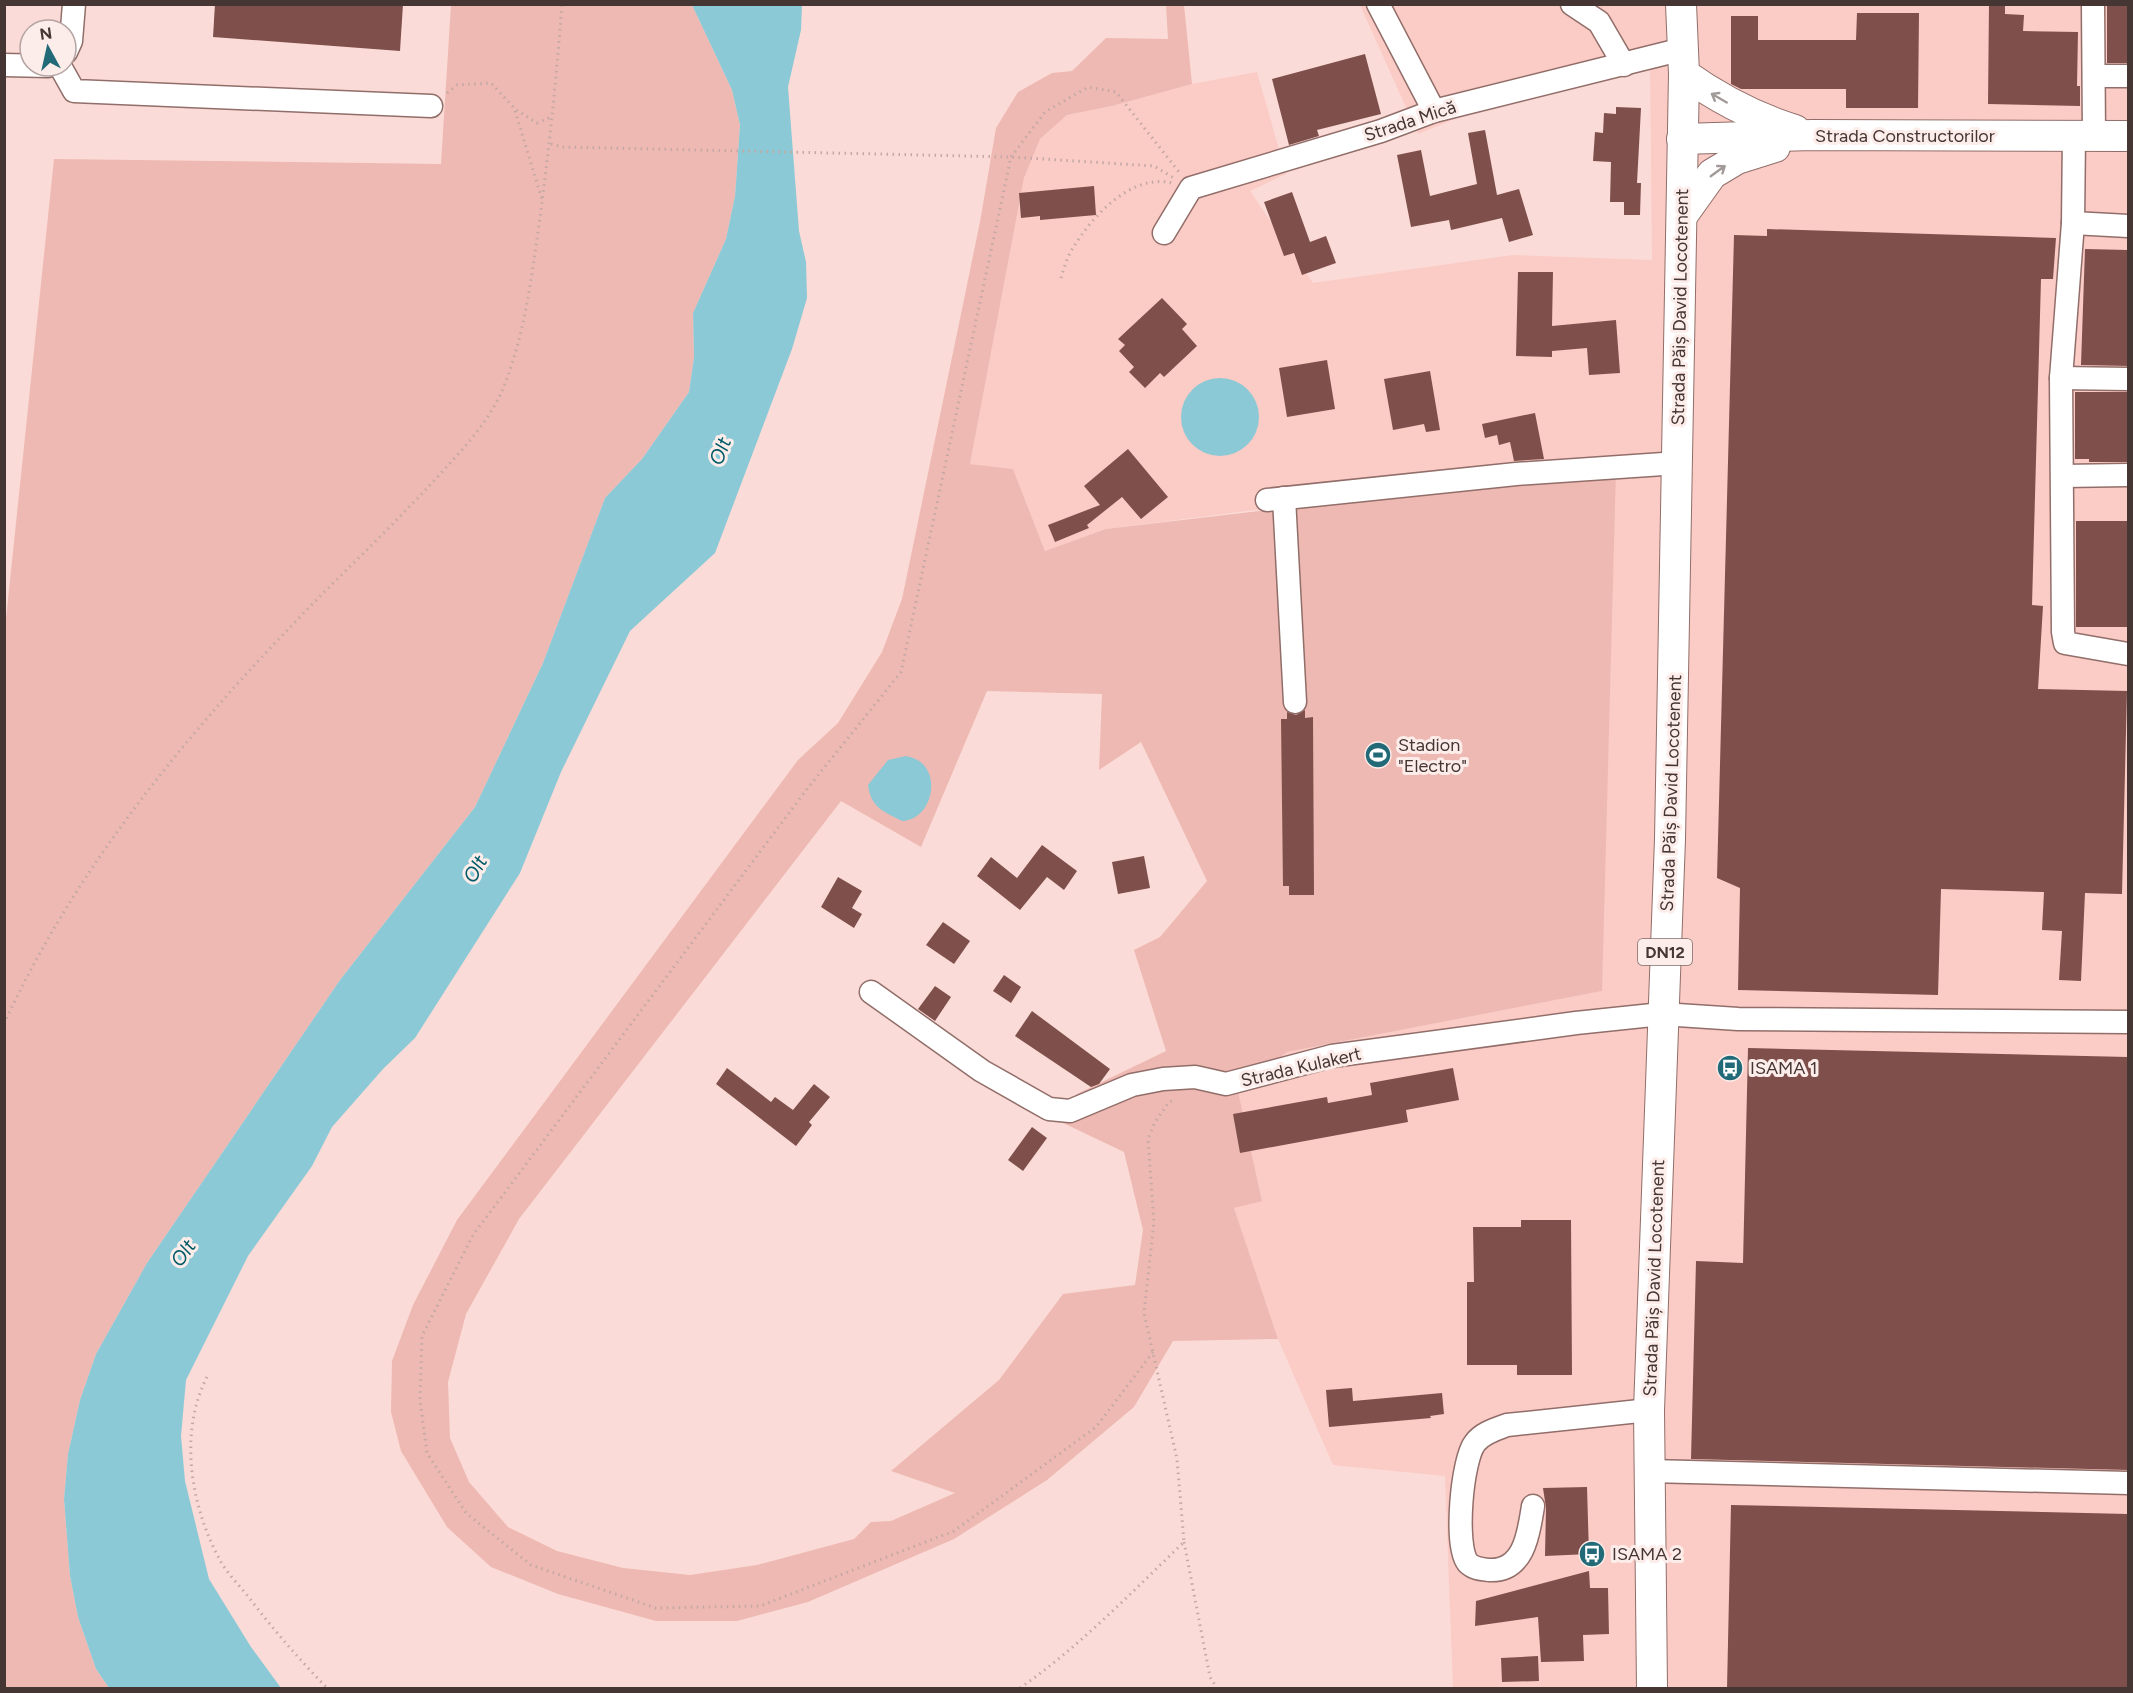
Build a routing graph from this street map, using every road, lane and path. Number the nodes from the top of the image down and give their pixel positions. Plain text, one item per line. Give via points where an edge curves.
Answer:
1 (562, 4) edge
2 (1378, 4) edge
3 (1572, 4) edge
4 (1681, 4) edge
5 (2093, 4) edge
6 (1683, 61) junction
7 (1624, 64) junction
8 (2094, 76) junction
9 (2128, 76) edge
10 (67, 78) edge
11 (431, 106) joint
12 (515, 109) junction
13 (1434, 111) junction
14 (553, 116) junction
15 (1812, 135) junction
16 (2084, 136) junction
17 (2128, 136) edge
18 (1682, 139) junction
19 (551, 144) junction
20 (1011, 157) junction
21 (1191, 188) junction
22 (543, 202) junction
23 (1682, 216) junction
24 (2073, 224) junction
25 (2128, 226) edge
26 (1164, 233) dead end
27 (1061, 278) dead end
28 (2061, 378) junction
29 (2128, 379) edge
30 (1678, 463) junction
31 (2063, 476) junction
32 (2128, 476) edge
33 (2128, 654) edge
34 (1295, 702) dead end
35 (871, 992) dead end
36 (1662, 1014) junction
37 (2128, 1022) edge
38 (4, 1024) edge
39 (1179, 1098) dead end
40 (1153, 1352) junction
41 (207, 1377) dead end
42 (1649, 1410) junction
43 (1649, 1471) junction
44 (2128, 1483) edge
45 (1533, 1506) dead end
46 (1184, 1542) junction
47 (327, 1689) edge
48 (1020, 1689) edge
49 (1217, 1689) edge
50 (1652, 1689) edge

1 - 14 path
2 - 13 street
3 - 7 street via 1599,22
4 - 6 main road, Strada Păiș David Locotenent / DN12
5 - 8 street
6 - 7 street, Strada Mică
15 -> 6 main road via 1717,98
6 - 18 main road, Strada Păiș David Locotenent / DN12
7 - 13 street, Strada Mică
8 - 9 street
8 - 16 street
10 - 11 street via 74,91
11 - 12 path via 457,85 491,83
12 - 14 path via 537,123
12 - 22 path
13 - 21 street, Strada Mică via 1381,131
14 - 19 path
15 - 16 main road, Strada Constructorilor
15 - 18 main road, Strada Constructorilor
23 -> 15 main road via 1712,174 1737,159
16 - 17 main road, Strada Constructorilor
16 - 24 street
18 - 23 main road, Strada Păiș David Locotenent / DN12
19 - 20 path
19 - 22 path
20 - 21 path via 1154,166
20 - 21 path via 1045,112 1088,87 1116,92
20 - 40 path via 901,672 807,789 473,1235 422,1336 420,1400 427,1453 466,1514 531,1565 656,1608 760,1606 954,1531 1096,1427
21 - 26 street
21 - 27 path via 1158,179 1126,191 1088,226 1071,249
22 - 38 path via 520,339 504,388 483,423 429,487 286,631 189,740 79,890 22,985
23 - 30 main road, Strada Păiș David Locotenent / DN12
24 - 25 street
24 - 28 street
28 - 29 street
28 - 31 street
30 - 34 street via 1516,474 1276,499
30 - 36 main road, Strada Păiș David Locotenent / DN12
31 - 32 street
31 - 33 street via 2066,643
35 - 36 street, Strada Kulakert via 982,1071 1049,1109 1070,1111 1132,1085 1163,1079 1195,1077 1226,1084 1332,1056
36 - 37 street, Strada Kulakert
36 - 42 main road, Strada Păiș David Locotenent / DN12
39 - 40 path via 1169,1102 1148,1138 1154,1222 1144,1313
40 - 46 path via 1177,1459
41 - 47 path via 196,1399 191,1425 191,1466 199,1508 222,1563 285,1644
42 - 43 main road, Strada Păiș David Locotenent / DN12
42 - 45 street via 1507,1425 1476,1441 1464,1475 1462,1541 1469,1564 1494,1570 1507,1566 1522,1553
43 - 44 street
43 - 50 main road, Strada Păiș David Locotenent / DN12
46 - 48 path via 1132,1594
46 - 49 path via 1210,1677

